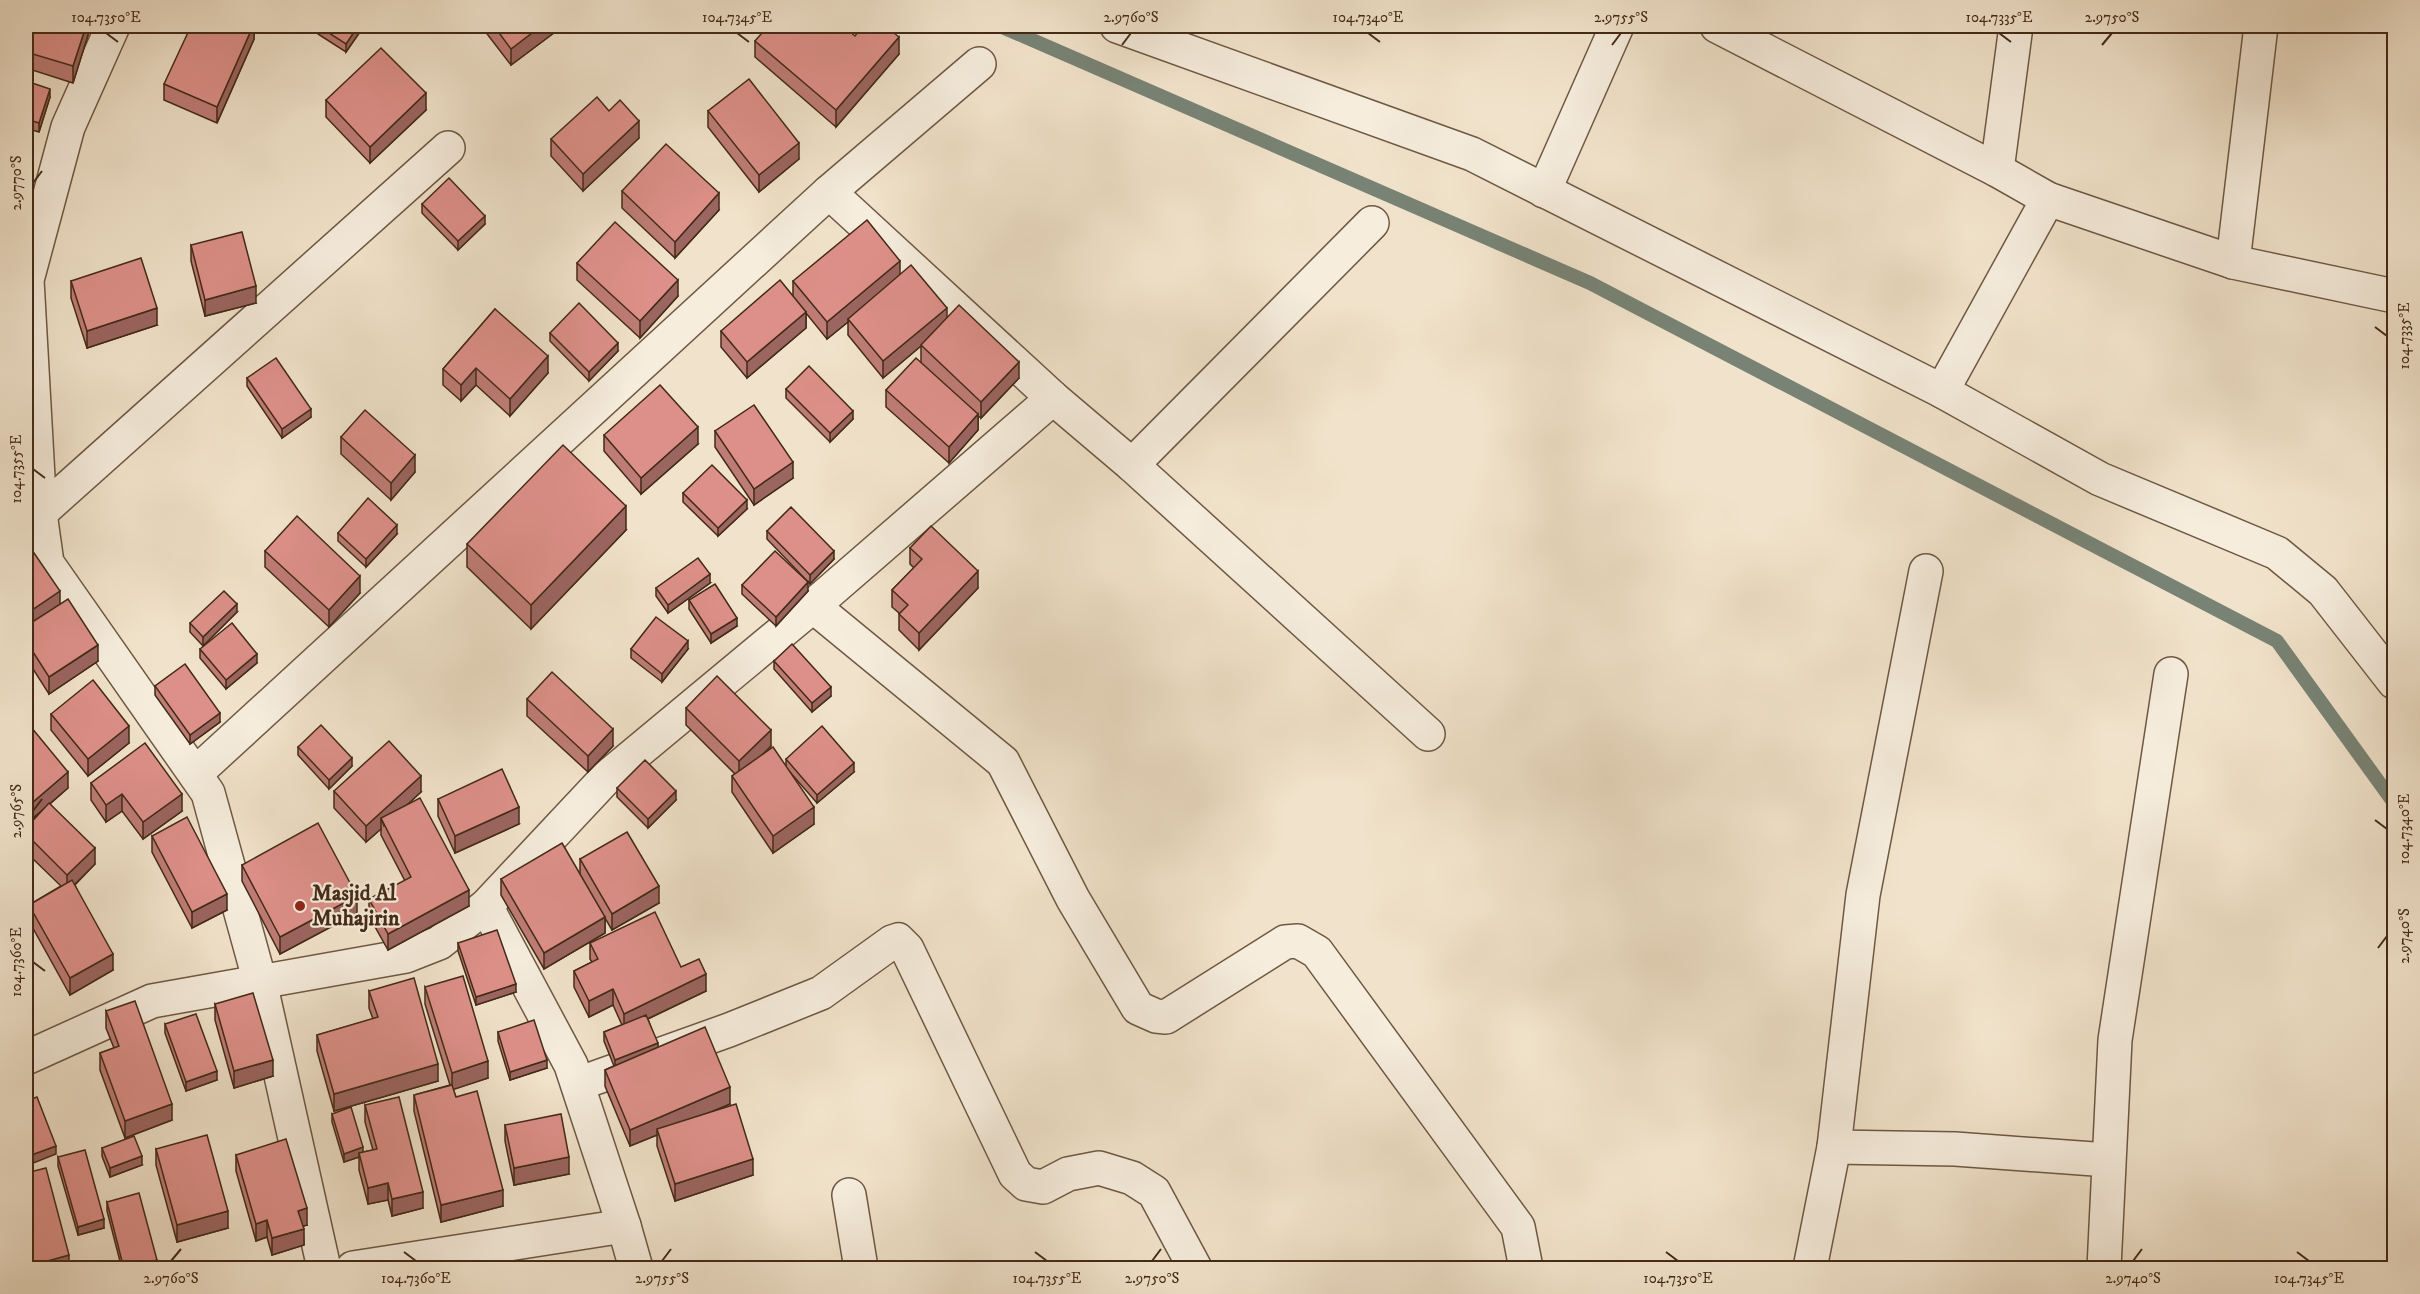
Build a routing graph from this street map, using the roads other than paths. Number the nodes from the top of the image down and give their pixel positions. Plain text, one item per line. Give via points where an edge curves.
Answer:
1 (113, 26) edge
2 (1118, 26) edge
3 (1617, 26) edge
4 (1717, 26) edge
5 (2016, 26) edge
6 (2261, 26) edge
7 (1771, 39) edge
8 (979, 64) dead end
9 (448, 148) dead end
10 (1997, 170) junction
11 (1544, 191) junction
12 (829, 192) junction
13 (2048, 199) junction
14 (1372, 224) dead end
15 (2233, 262) junction
16 (2394, 296) edge
17 (1942, 391) junction
18 (1053, 398) junction
19 (1132, 465) junction
20 (40, 513) junction
21 (1926, 572) dead end
22 (813, 606) junction
23 (2171, 674) dead end
24 (2394, 682) edge
25 (1428, 734) dead end
26 (195, 774) junction
27 (486, 906) junction
28 (260, 982) junction
29 (26, 1058) edge
30 (578, 1084) junction
31 (1834, 1147) junction
32 (2108, 1160) junction
33 (849, 1195) dead end
34 (624, 1226) junction
35 (324, 1269) edge
36 (353, 1269) edge
37 (636, 1269) edge
38 (861, 1269) edge
39 (1196, 1269) edge
40 (1526, 1269) edge
41 (1810, 1269) edge
42 (2104, 1269) edge

1 - 20 street via 68,127 27,280
2 - 11 street via 1472,154
3 - 11 street
4 - 7 street
5 - 10 street
6 - 15 street
7 - 10 street
8 - 12 street
9 - 20 street
10 - 13 street
11 - 17 street
12 - 18 street
12 - 26 street
13 - 15 street
13 - 17 street
14 - 19 street
15 - 16 street
17 - 24 street via 2100,479 2277,554 2323,591
18 - 19 street
18 - 22 street
19 - 25 street
20 - 26 street via 47,563
21 - 31 street via 1863,895
22 - 27 street via 606,778
22 - 40 street via 1003,762 1073,899 1138,1008 1166,1017 1285,942 1298,941 1317,952 1518,1227
23 - 32 street via 2115,1040
26 - 28 street via 208,793
27 - 28 street via 439,943 406,956
27 - 30 street
28 - 29 street via 152,1001
28 - 35 street
30 - 34 street
30 - 39 street via 821,993 898,940 912,959 1015,1174 1026,1184 1043,1187 1068,1173 1099,1168 1132,1178 1154,1192
31 - 32 street via 1955,1149
31 - 41 street
32 - 42 street
33 - 38 street
34 - 36 street
34 - 37 street

